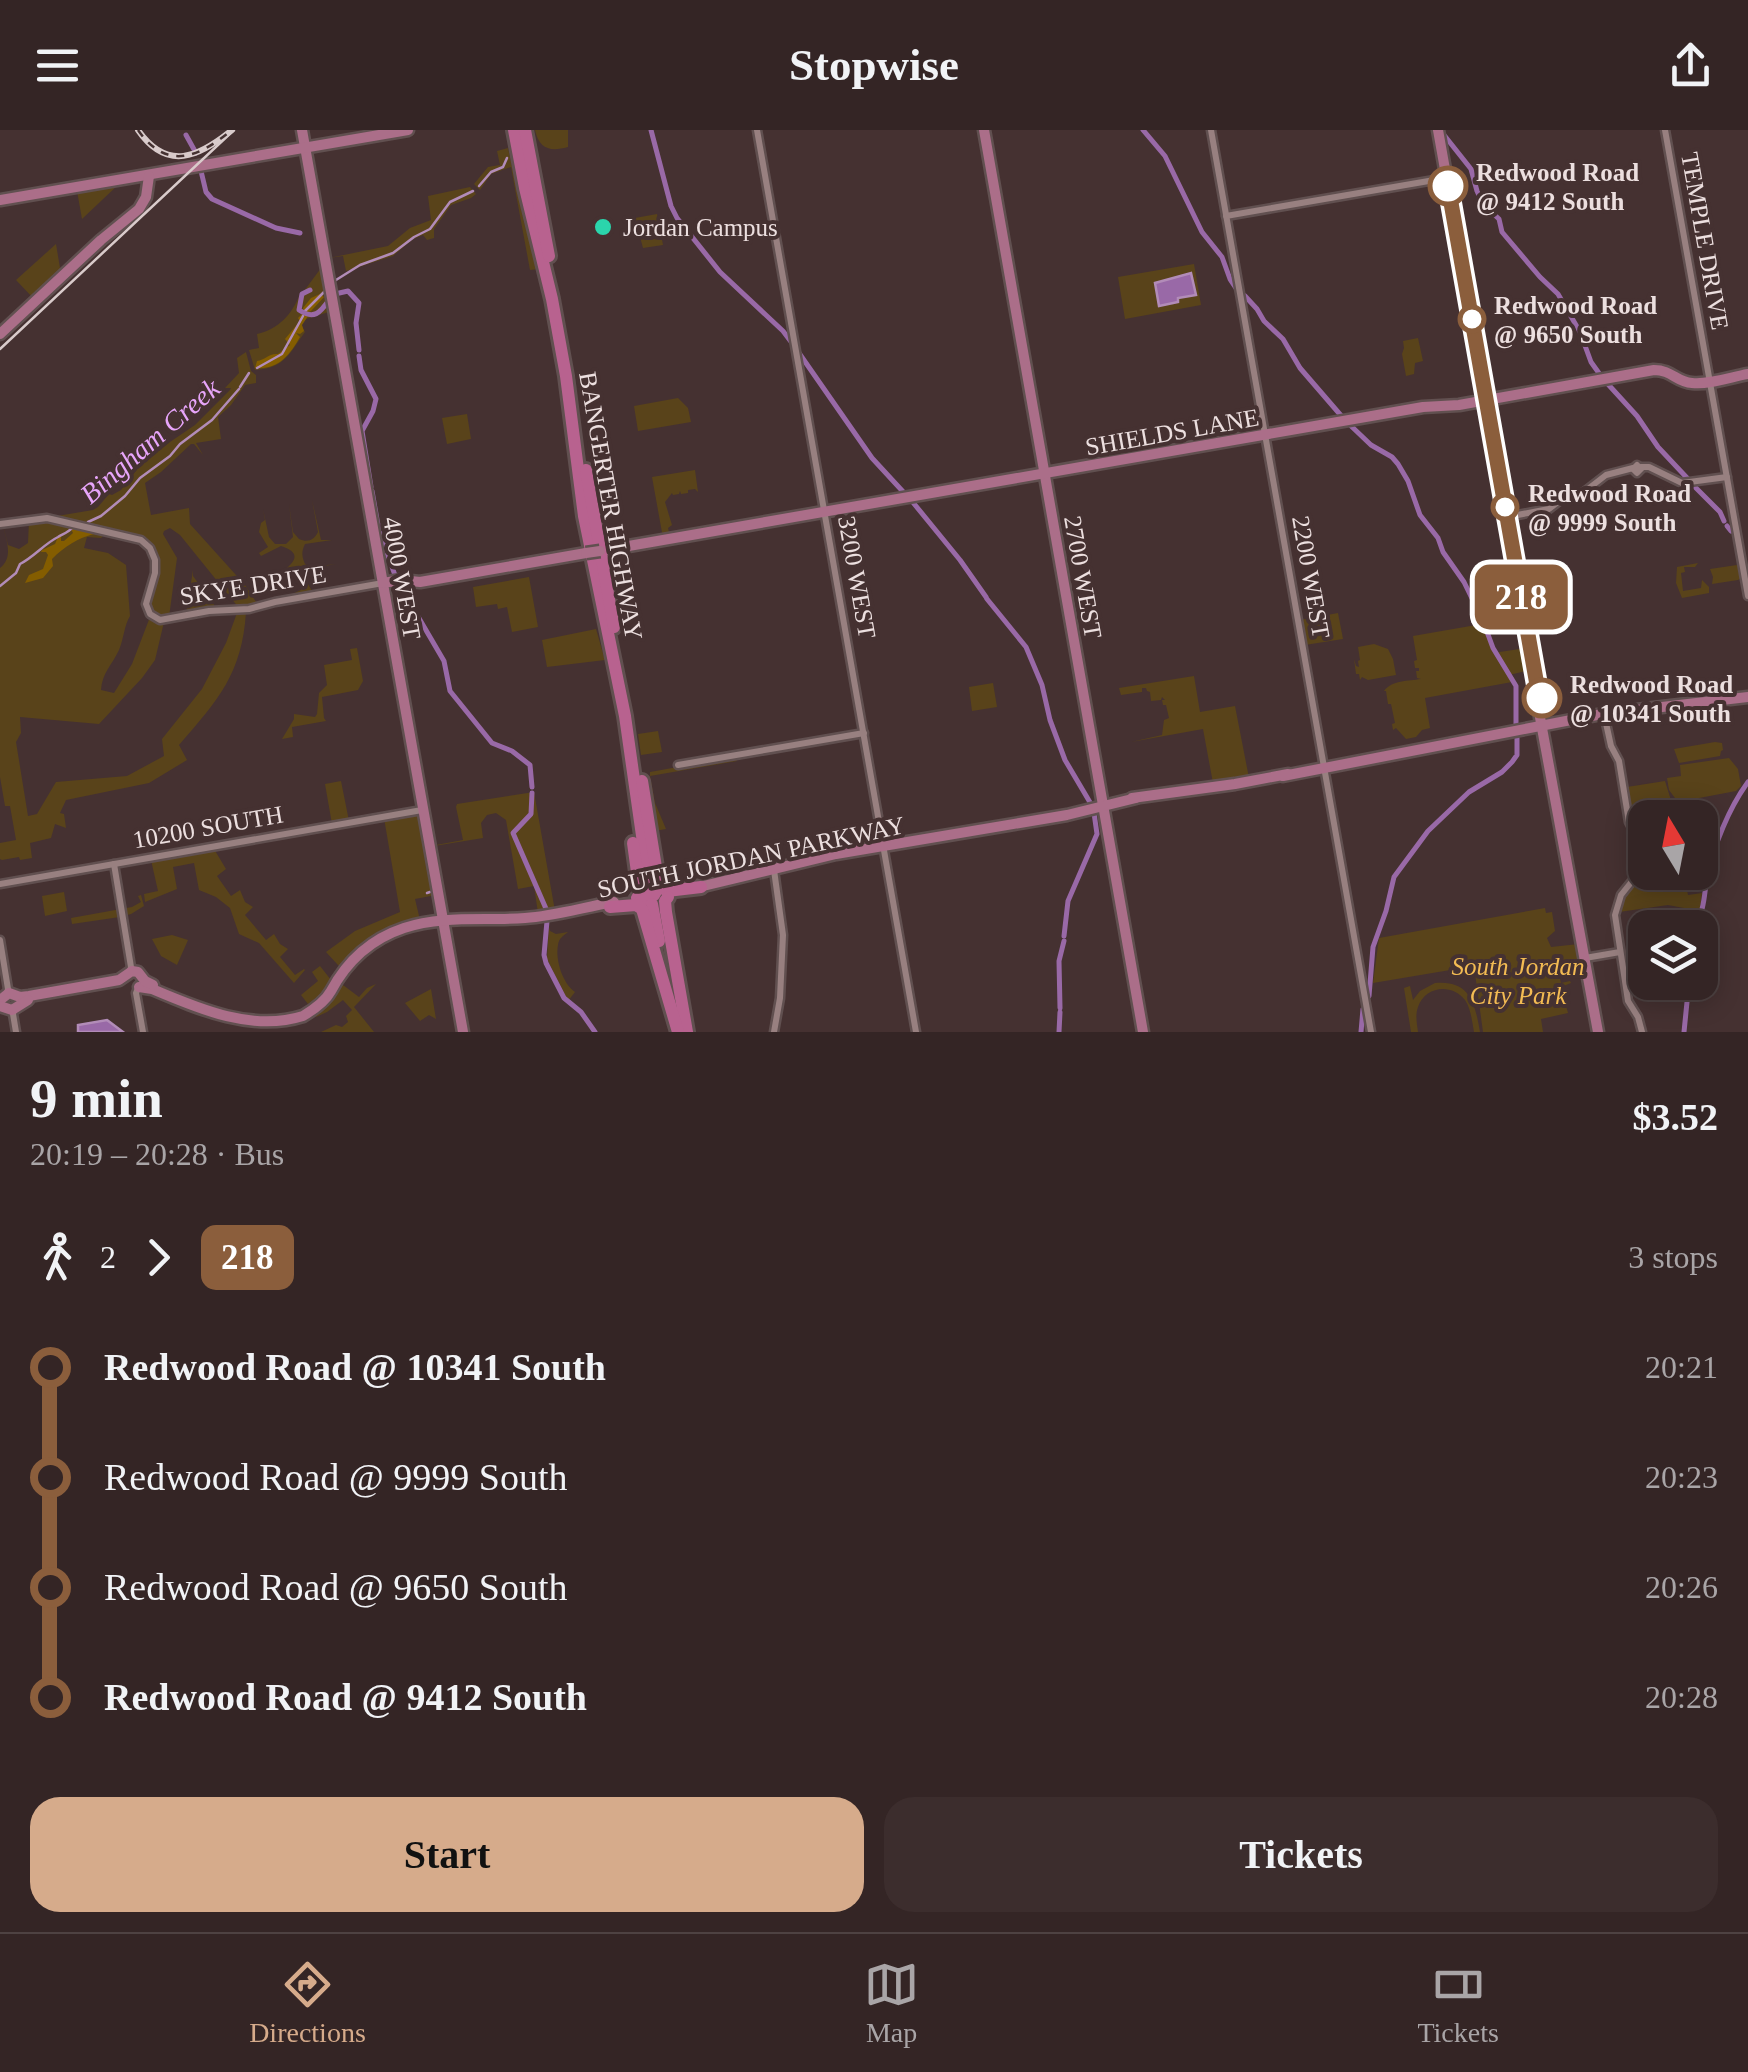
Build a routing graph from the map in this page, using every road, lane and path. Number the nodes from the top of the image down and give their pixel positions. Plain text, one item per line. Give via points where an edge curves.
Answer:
1 (302, 130) edge
2 (408, 130) edge
3 (757, 130) edge
4 (984, 130) edge
5 (1211, 130) edge
6 (1438, 130) edge
7 (1665, 130) edge
8 (514, 132) edge
9 (306, 147) junction
10 (221, 162) junction
11 (188, 165) junction
12 (149, 176) junction
13 (1447, 178) junction
14 (104, 182) junction
15 (0, 200) edge
16 (1226, 216) junction
17 (0, 334) edge
18 (562, 344) junction
19 (1748, 374) edge
20 (1710, 381) junction
21 (1486, 400) junction
22 (1266, 436) junction
23 (1044, 474) junction
24 (1727, 477) junction
25 (825, 513) junction
26 (1507, 517) junction
27 (0, 524) edge
28 (593, 552) junction
29 (469, 574) joint
30 (383, 583) junction
31 (1748, 596) edge
32 (1748, 694) edge
33 (627, 714) junction
34 (1605, 716) junction
35 (1544, 727) junction
36 (864, 732) junction
37 (630, 735) junction
38 (1407, 752) junction
39 (678, 765) dead end
40 (1325, 767) junction
41 (1103, 806) junction
42 (424, 810) junction
43 (884, 846) junction
44 (114, 864) junction
45 (774, 871) junction
46 (658, 875) junction
47 (0, 884) edge
48 (701, 887) junction
49 (653, 898) junction
50 (610, 907) junction
51 (568, 912) junction
52 (443, 920) junction
53 (646, 924) junction
54 (0, 940) edge
55 (1620, 952) junction
56 (1584, 958) junction
57 (134, 980) junction
58 (9, 1002) edge
59 (16, 1032) edge
60 (143, 1032) edge
61 (463, 1032) edge
62 (683, 1032) edge
63 (774, 1032) edge
64 (916, 1032) edge
65 (1144, 1032) edge
66 (1371, 1032) edge
67 (1598, 1032) edge
68 (1642, 1032) edge

1 - 9 main road, 4000 WEST
2 - 9 main road
3 - 25 street, 3200 WEST
4 - 23 main road, 2700 WEST
5 - 16 street, 2200 WEST
6 - 13 main road
7 - 20 street, TEMPLE DRIVE
8 - 18 highway, BANGERTER HIGHWAY via 530,231
9 - 10 main road
9 - 30 main road, 4000 WEST
10 - 11 main road
10 - 12 main road
11 - 12 main road
11 - 14 main road
12 - 14 main road
12 - 17 main road via 137,211
13 - 16 street
13 - 21 main road
14 - 15 main road
16 - 22 street, 2200 WEST
18 - 28 highway via 575,396
18 - 33 highway, BANGERTER HIGHWAY
19 - 20 main road, SHIELDS LANE
20 - 21 main road, SHIELDS LANE via 1692,383 1656,370
20 - 24 street, TEMPLE DRIVE
21 - 22 main road, SHIELDS LANE
21 - 26 main road
22 - 23 main road, SHIELDS LANE
22 - 40 street, 2200 WEST
23 - 25 main road, SHIELDS LANE
23 - 41 main road, 2700 WEST
24 - 26 street via 1684,483 1637,469 1606,476 1549,509
24 - 31 street, TEMPLE DRIVE
25 - 28 main road, SHIELDS LANE
25 - 36 street, 3200 WEST
26 - 35 main road
27 - 30 street, SKYE DRIVE via 50,518 140,540 156,565 146,606 162,620
28 - 29 main road, SHIELDS LANE
28 - 33 highway via 598,618
29 - 30 main road, SKYE DRIVE
30 - 42 main road, 4000 WEST
32 - 34 main road
33 - 37 highway, BANGERTER HIGHWAY
34 - 35 main road
34 - 55 street via 1642,859 1616,905
35 - 38 main road
35 - 56 main road
36 - 39 street
36 - 43 street, 3200 WEST
37 - 46 highway
37 - 49 highway, BANGERTER HIGHWAY
37 - 49 highway via 638,881
38 - 40 main road
38 - 40 main road
40 - 41 main road, SOUTH JORDAN PARKWAY
40 - 66 street, 2200 WEST
41 - 43 main road, SOUTH JORDAN PARKWAY
41 - 65 main road, 2700 WEST
42 - 44 street, 10200 SOUTH
42 - 52 main road, 4000 WEST
43 - 45 main road, SOUTH JORDAN PARKWAY
43 - 64 street, 3200 WEST
44 - 47 street, 10200 SOUTH
44 - 57 street
45 - 48 main road, SOUTH JORDAN PARKWAY
45 - 49 main road, SOUTH JORDAN PARKWAY
45 - 63 street via 783,944
46 - 48 highway via 664,890
46 - 49 highway
48 - 49 main road, SOUTH JORDAN PARKWAY
49 - 50 main road, SOUTH JORDAN PARKWAY
49 - 51 main road, SOUTH JORDAN PARKWAY
49 - 53 highway
49 - 62 highway, BANGERTER HIGHWAY
50 - 51 main road, SOUTH JORDAN PARKWAY
50 - 53 highway via 639,906
51 - 52 main road, SOUTH JORDAN PARKWAY
52 - 57 main road, SOUTH JORDAN PARKWAY via 377,940 354,958 324,1000 280,1025 238,1024
52 - 61 main road, 4000 WEST
53 - 62 highway
54 - 58 street
55 - 56 street
55 - 68 street via 1628,1001
56 - 67 main road
57 - 58 main road
57 - 60 street
58 - 59 street

